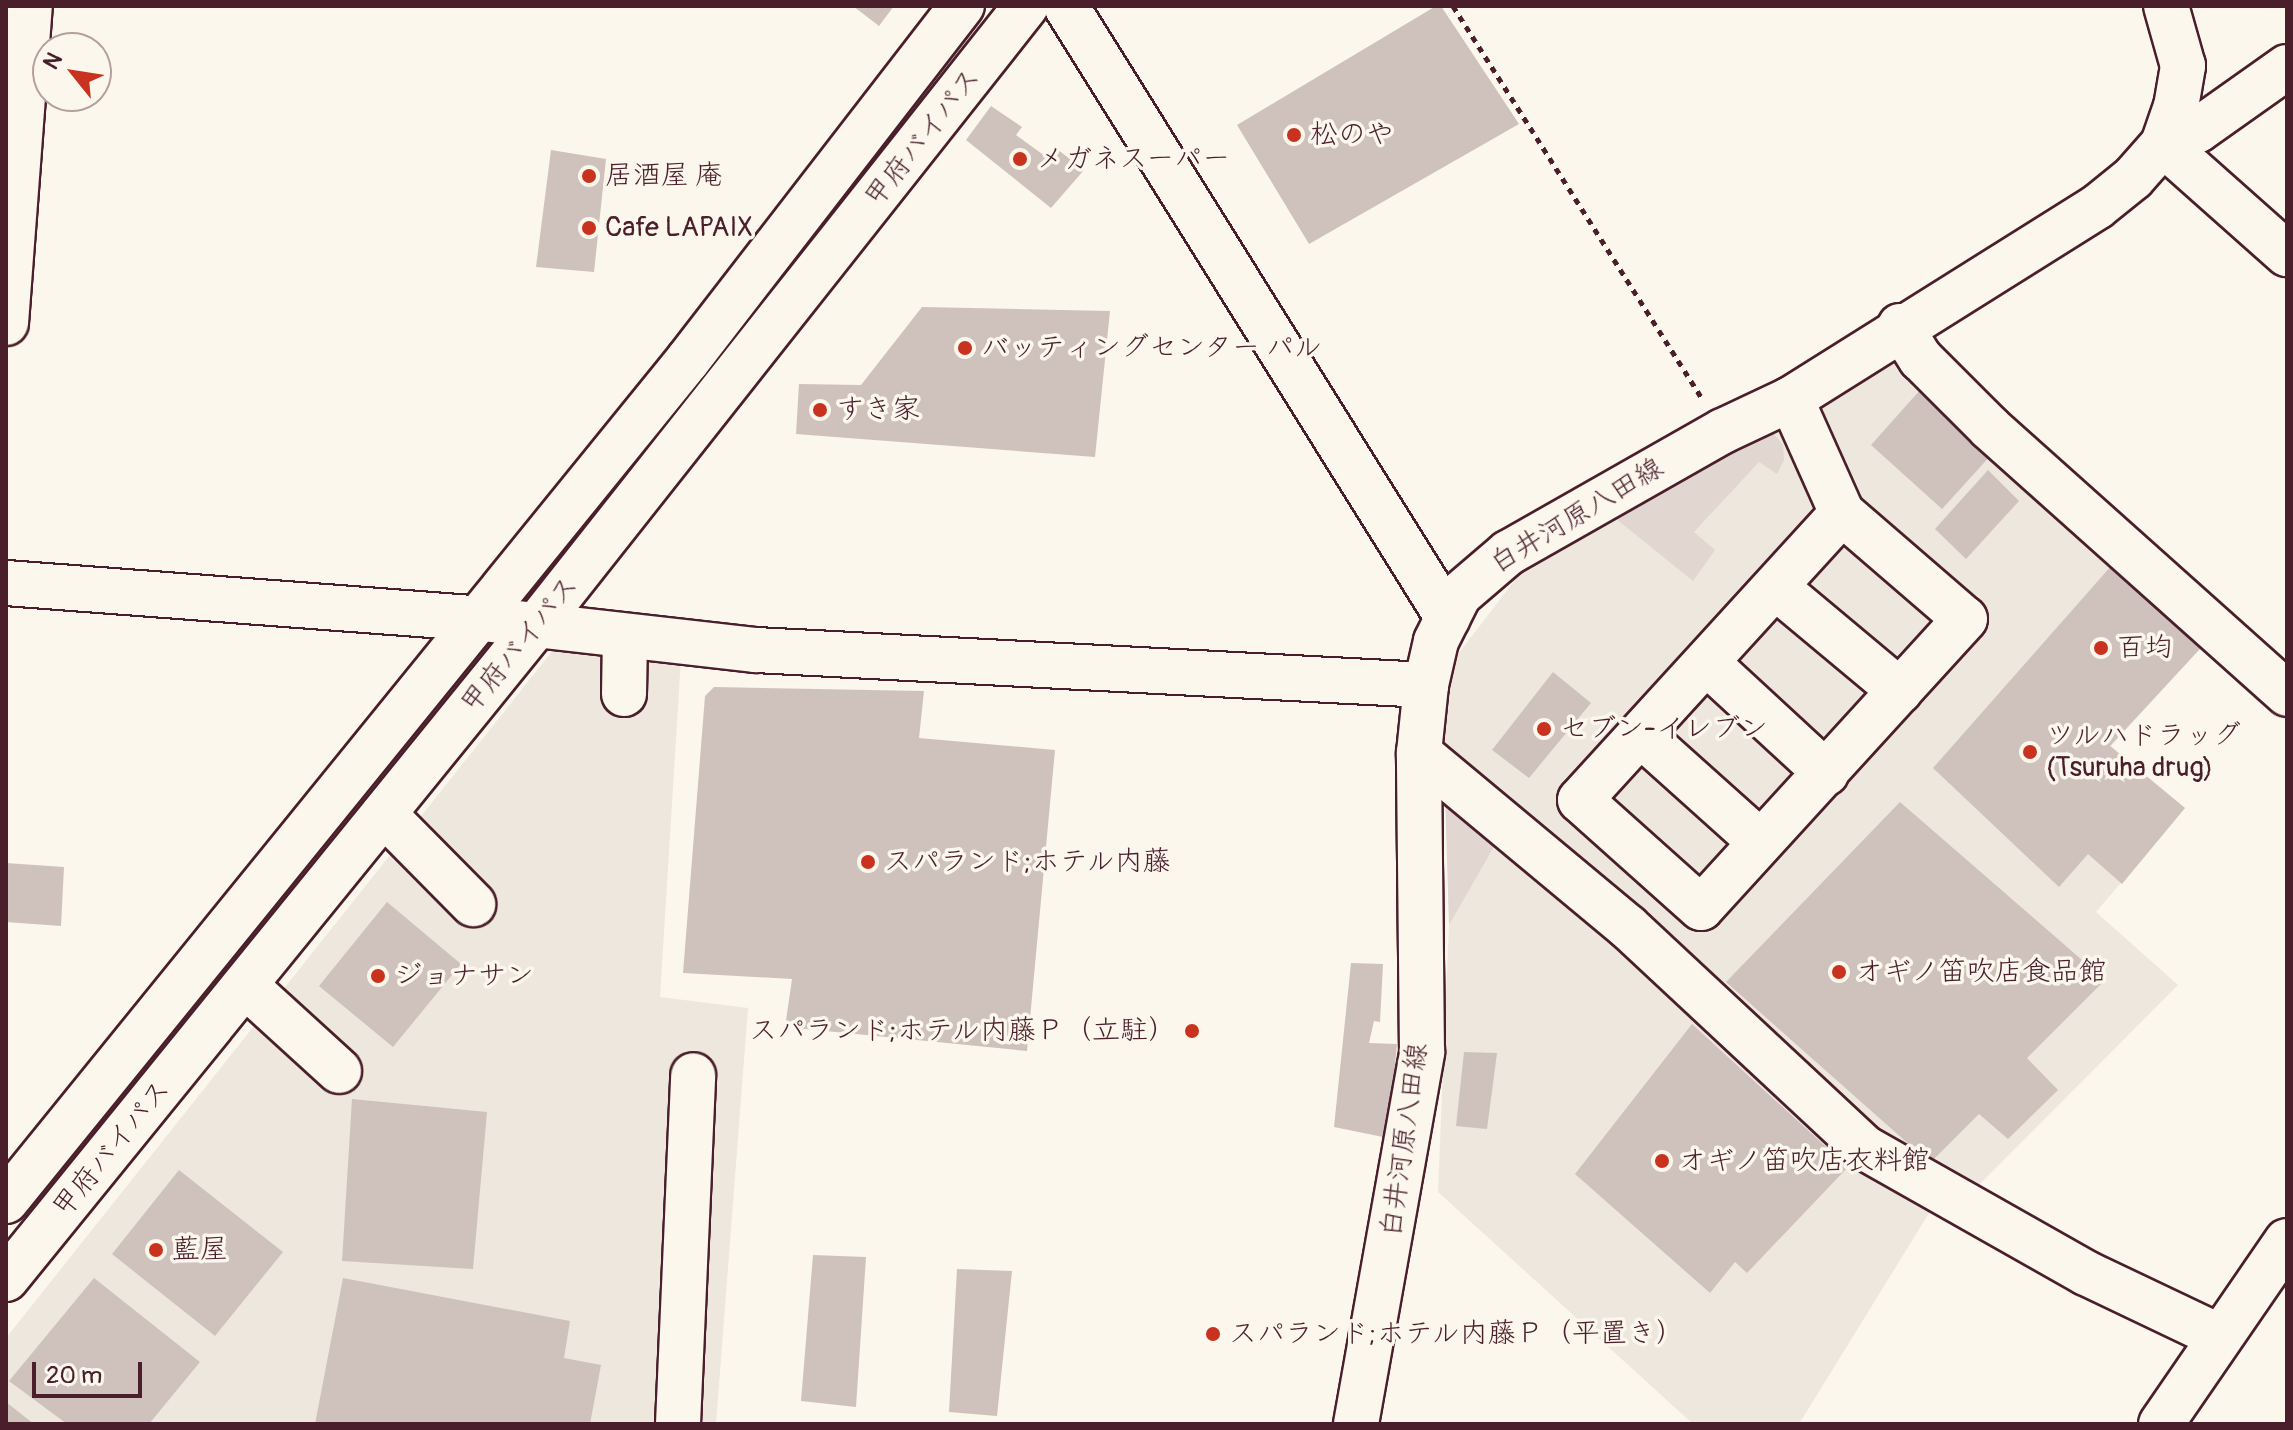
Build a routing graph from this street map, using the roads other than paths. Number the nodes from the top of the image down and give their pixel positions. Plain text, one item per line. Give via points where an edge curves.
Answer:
1 (30, 6) edge
2 (962, 6) edge
3 (1026, 6) edge
4 (1066, 6) edge
5 (2166, 6) edge
6 (2287, 67) edge
7 (2163, 144) junction
8 (2287, 254) edge
9 (6, 323) edge
10 (1900, 326) junction
11 (1791, 399) junction
12 (1842, 513) junction
13 (6, 583) edge
14 (1778, 589) junction
15 (474, 618) junction
16 (1448, 618) junction
17 (536, 626) junction
18 (625, 637) junction
19 (1708, 664) junction
20 (1426, 685) junction
21 (1900, 691) junction
22 (624, 694) dead end
23 (2287, 694) edge
24 (1641, 735) junction
25 (1419, 753) junction
26 (1826, 773) junction
27 (384, 814) junction
28 (1759, 841) junction
29 (473, 904) dead end
30 (246, 986) junction
31 (339, 1071) dead end
32 (693, 1075) dead end
33 (6, 1201) edge
34 (2287, 1241) edge
35 (6, 1279) edge
36 (2220, 1337) junction
37 (678, 1424) edge
38 (1356, 1424) edge
39 (2161, 1424) edge

1 - 9 main road
2 - 15 main road, 甲府バイパス via 688,360
3 - 17 main road, 甲府バイパス
4 - 16 main road
5 - 7 main road, 白井河原八田線 via 2183,66
6 - 7 main road via 2198,130
7 - 8 main road
7 - 10 main road, 白井河原八田線 via 2097,207
10 - 11 main road, 白井河原八田線
10 - 23 main road via 1921,359 1990,428
11 - 12 main road
11 - 16 main road, 白井河原八田線 via 1723,431 1508,553 1459,595
12 - 14 main road
12 - 21 main road via 1965,619
13 - 15 main road
14 - 19 main road
14 - 21 main road
15 - 17 main road
15 - 33 main road, 甲府バイパス
16 - 20 main road, 白井河原八田線 via 1436,641
17 - 18 main road
17 - 27 main road, 甲府バイパス
18 - 20 main road via 756,650
18 - 22 main road
19 - 24 main road
19 - 26 main road
20 - 25 main road, 白井河原八田線
21 - 26 main road
24 - 28 main road
24 - 28 main road via 1580,800 1701,908
25 - 36 main road via 1628,927 1865,1148 2086,1273
25 - 38 main road, 白井河原八田線 via 1422,1052
26 - 28 main road
27 - 29 main road
27 - 30 main road, 甲府バイパス
30 - 31 main road
30 - 35 main road, 甲府バイパス
32 - 37 main road
34 - 36 main road
36 - 39 main road

